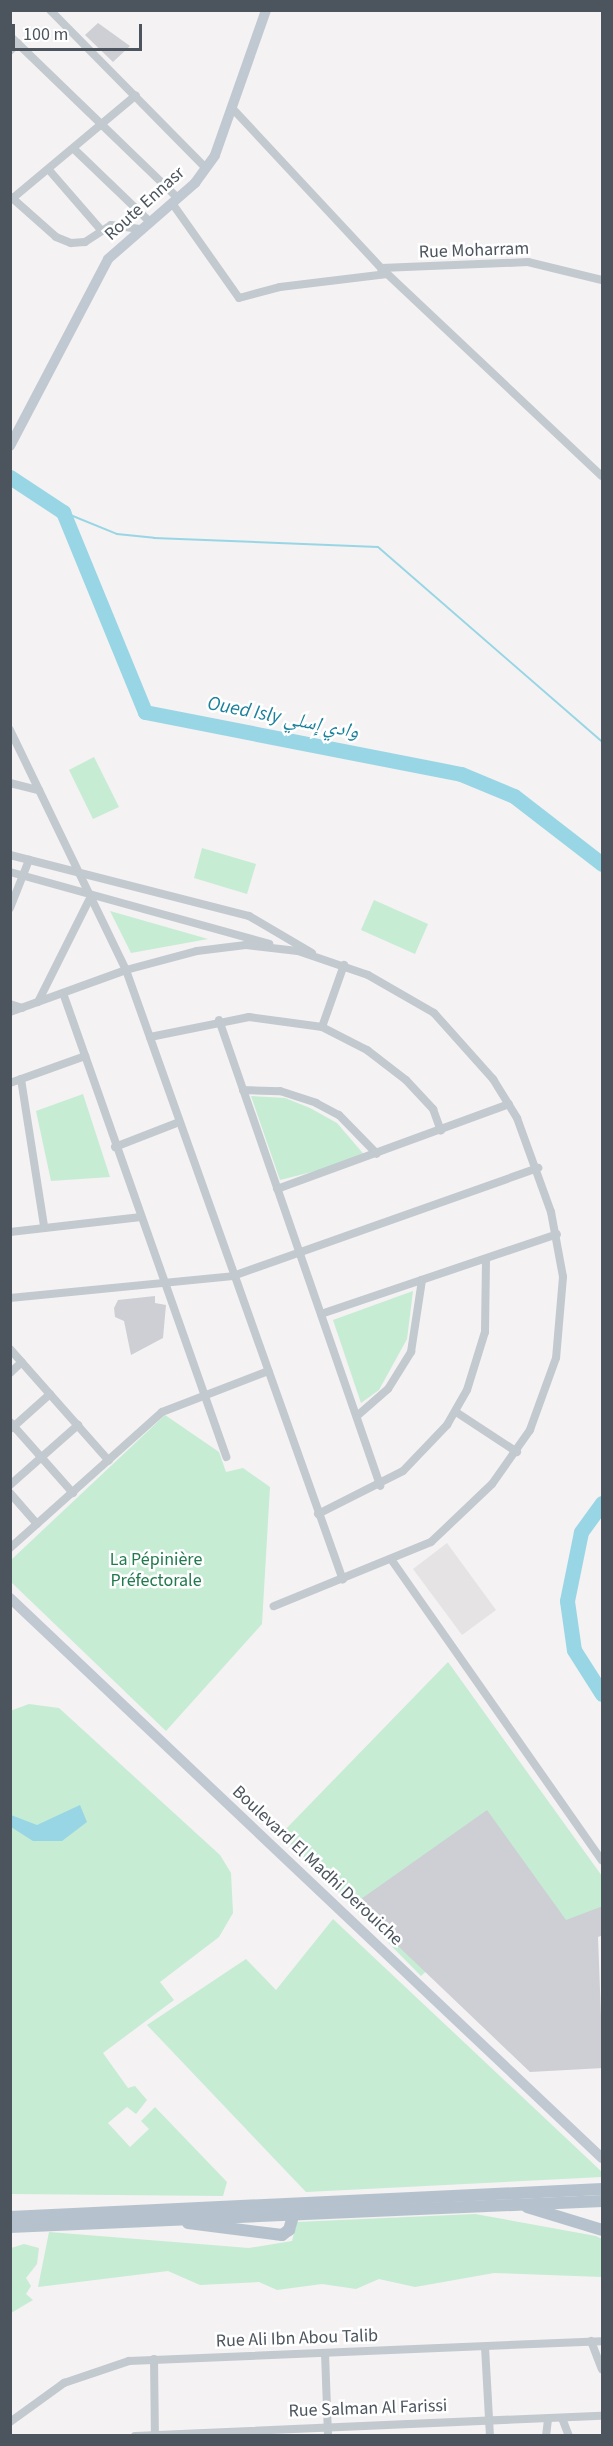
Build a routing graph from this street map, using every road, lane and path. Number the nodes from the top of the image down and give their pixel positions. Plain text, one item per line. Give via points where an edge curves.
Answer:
1 (50, 10) edge
2 (266, 10) edge
3 (10, 36) edge
4 (18, 43) junction
5 (10, 51) edge
6 (136, 95) junction
7 (232, 108) junction
8 (105, 124) junction
9 (75, 150) junction
10 (206, 168) junction
11 (49, 170) junction
12 (12, 197) edge
13 (175, 201) junction
14 (149, 221) junction
15 (101, 230) junction
16 (140, 230) junction
17 (384, 271) junction
18 (603, 280) edge
19 (12, 442) edge
20 (603, 476) edge
21 (10, 730) edge
22 (10, 783) edge
23 (39, 790) junction
24 (10, 855) edge
25 (29, 860) junction
26 (78, 870) junction
27 (10, 872) edge
28 (26, 876) junction
29 (88, 896) junction
30 (10, 908) edge
31 (277, 948) junction
32 (313, 954) junction
33 (344, 965) junction
34 (126, 970) junction
35 (63, 993) junction
36 (38, 1002) junction
37 (10, 1004) edge
38 (22, 1008) junction
39 (10, 1012) edge
40 (219, 1020) junction
41 (322, 1027) junction
42 (150, 1037) junction
43 (84, 1056) junction
44 (21, 1079) junction
45 (10, 1083) edge
46 (243, 1090) junction
47 (509, 1104) junction
48 (179, 1122) junction
49 (441, 1131) junction
50 (116, 1147) junction
51 (377, 1154) junction
52 (538, 1168) junction
53 (277, 1189) junction
54 (141, 1216) junction
55 (44, 1226) junction
56 (10, 1232) edge
57 (557, 1234) junction
58 (300, 1252) junction
59 (486, 1259) junction
60 (233, 1276) junction
61 (164, 1280) junction
62 (422, 1280) junction
63 (10, 1298) edge
64 (321, 1314) junction
65 (10, 1349) edge
66 (22, 1362) junction
67 (268, 1371) junction
68 (10, 1373) edge
69 (51, 1394) junction
70 (204, 1394) junction
71 (456, 1412) junction
72 (357, 1416) junction
73 (78, 1425) junction
74 (12, 1426) edge
75 (517, 1452) junction
76 (41, 1457) junction
77 (226, 1457) dead end
78 (109, 1461) junction
79 (10, 1485) edge
80 (380, 1486) junction
81 (10, 1493) edge
82 (73, 1493) junction
83 (318, 1514) junction
84 (37, 1524) junction
85 (10, 1548) edge
86 (393, 1562) junction
87 (343, 1580) junction
88 (10, 1598) edge
89 (274, 1606) dead end
90 (603, 1860) edge
91 (603, 2158) edge
92 (603, 2188) edge
93 (603, 2201) edge
94 (518, 2204) junction
95 (295, 2209) junction
96 (10, 2217) edge
97 (182, 2220) junction
98 (10, 2227) edge
99 (603, 2230) edge
100 (603, 2341) edge
101 (591, 2342) junction
102 (485, 2347) junction
103 (325, 2353) junction
104 (154, 2359) junction
105 (603, 2369) edge
106 (603, 2416) edge
107 (562, 2418) junction
108 (548, 2419) junction
109 (489, 2420) junction
110 (10, 2422) edge
111 (328, 2426) junction
112 (155, 2434) edge
113 (135, 2436) edge
114 (328, 2436) edge
115 (490, 2436) edge
116 (546, 2436) edge
117 (569, 2436) edge

1 - 6 street
2 - 7 street, Route Ennasr
3 - 4 street
4 - 5 street
4 - 8 street
6 - 8 street
6 - 10 street
7 - 10 street, Route Ennasr
7 - 17 street
8 - 9 street
8 - 13 street
9 - 11 street
9 - 14 street
10 - 13 street, Route Ennasr
11 - 12 street
11 - 15 street
12 - 15 street via 64,241 85,242
13 - 14 street, Route Ennasr
13 - 17 street, Rue Moharram via 239,298 280,287
14 - 16 street, Route Ennasr
15 - 16 street via 117,225
16 - 19 street, Route Ennasr via 108,259
17 - 18 street, Rue Moharram via 528,262
17 - 20 street
21 - 23 street
22 - 23 street
23 - 26 street
24 - 25 street
25 - 26 street
25 - 28 street
26 - 29 street
26 - 32 street via 249,916 294,938
27 - 28 street
28 - 29 street
28 - 30 street
29 - 31 street
29 - 34 street
29 - 36 street
31 - 32 street
31 - 34 street via 210,948
32 - 33 street
33 - 41 street
33 - 47 street via 434,1013
34 - 35 street
34 - 42 street
35 - 36 street
35 - 43 street
36 - 38 street
37 - 38 street
38 - 39 street
40 - 41 street via 265,1017
40 - 42 street
40 - 46 street
41 - 49 street via 367,1050 405,1080 433,1109
42 - 48 street
43 - 44 street
43 - 50 street
44 - 45 street
44 - 55 street
46 - 51 street via 280,1091 316,1103 339,1115
46 - 53 street
47 - 49 street
47 - 52 street
48 - 50 street
48 - 60 street
49 - 51 street
50 - 54 street
51 - 53 street
52 - 57 street
52 - 58 street
53 - 58 street
54 - 55 street
54 - 61 street
55 - 56 street
57 - 59 street
57 - 75 street via 563,1277 560,1337 547,1392
58 - 60 street
58 - 64 street
59 - 62 street
59 - 71 street via 485,1332
60 - 61 street
60 - 67 street
61 - 63 street
61 - 70 street
62 - 64 street
62 - 72 street via 411,1352 388,1389
64 - 72 street
65 - 66 street
66 - 68 street
66 - 69 street
67 - 70 street
67 - 83 street
69 - 73 street
69 - 74 street
70 - 77 street
70 - 78 street via 162,1412
71 - 75 street
71 - 80 street via 425,1452
72 - 80 street
73 - 76 street
73 - 78 street
74 - 76 street
75 - 86 street via 448,1528
76 - 79 street
76 - 82 street
78 - 82 street
80 - 83 street
81 - 84 street
82 - 84 street
83 - 87 street
84 - 85 street
86 - 87 street
86 - 90 street
87 - 89 street
88 - 91 street, Boulevard El Madhi Derouiche
92 - 95 main road
93 - 94 main road
94 - 95 main road
94 - 99 main road
95 - 96 main road
95 - 97 main road
95 - 97 main road via 286,2233 277,2236 211,2230
97 - 98 main road
100 - 101 street, Rue Ali Ibn Abou Talib
101 - 102 street, Rue Ali Ibn Abou Talib
101 - 105 street
102 - 103 street, Rue Ali Ibn Abou Talib
102 - 109 street
103 - 104 street, Rue Ali Ibn Abou Talib
103 - 111 street
104 - 110 street, Rue Ali Ibn Abou Talib via 79,2375
104 - 112 street
106 - 107 street, Rue Salman Al Farissi
107 - 108 street, Rue Salman Al Farissi
107 - 117 street
108 - 109 street, Rue Salman Al Farissi
108 - 116 street
109 - 111 street, Rue Salman Al Farissi
109 - 115 street
111 - 112 street, Rue Salman Al Farissi
111 - 114 street
112 - 113 street, Rue Salman Al Farissi

